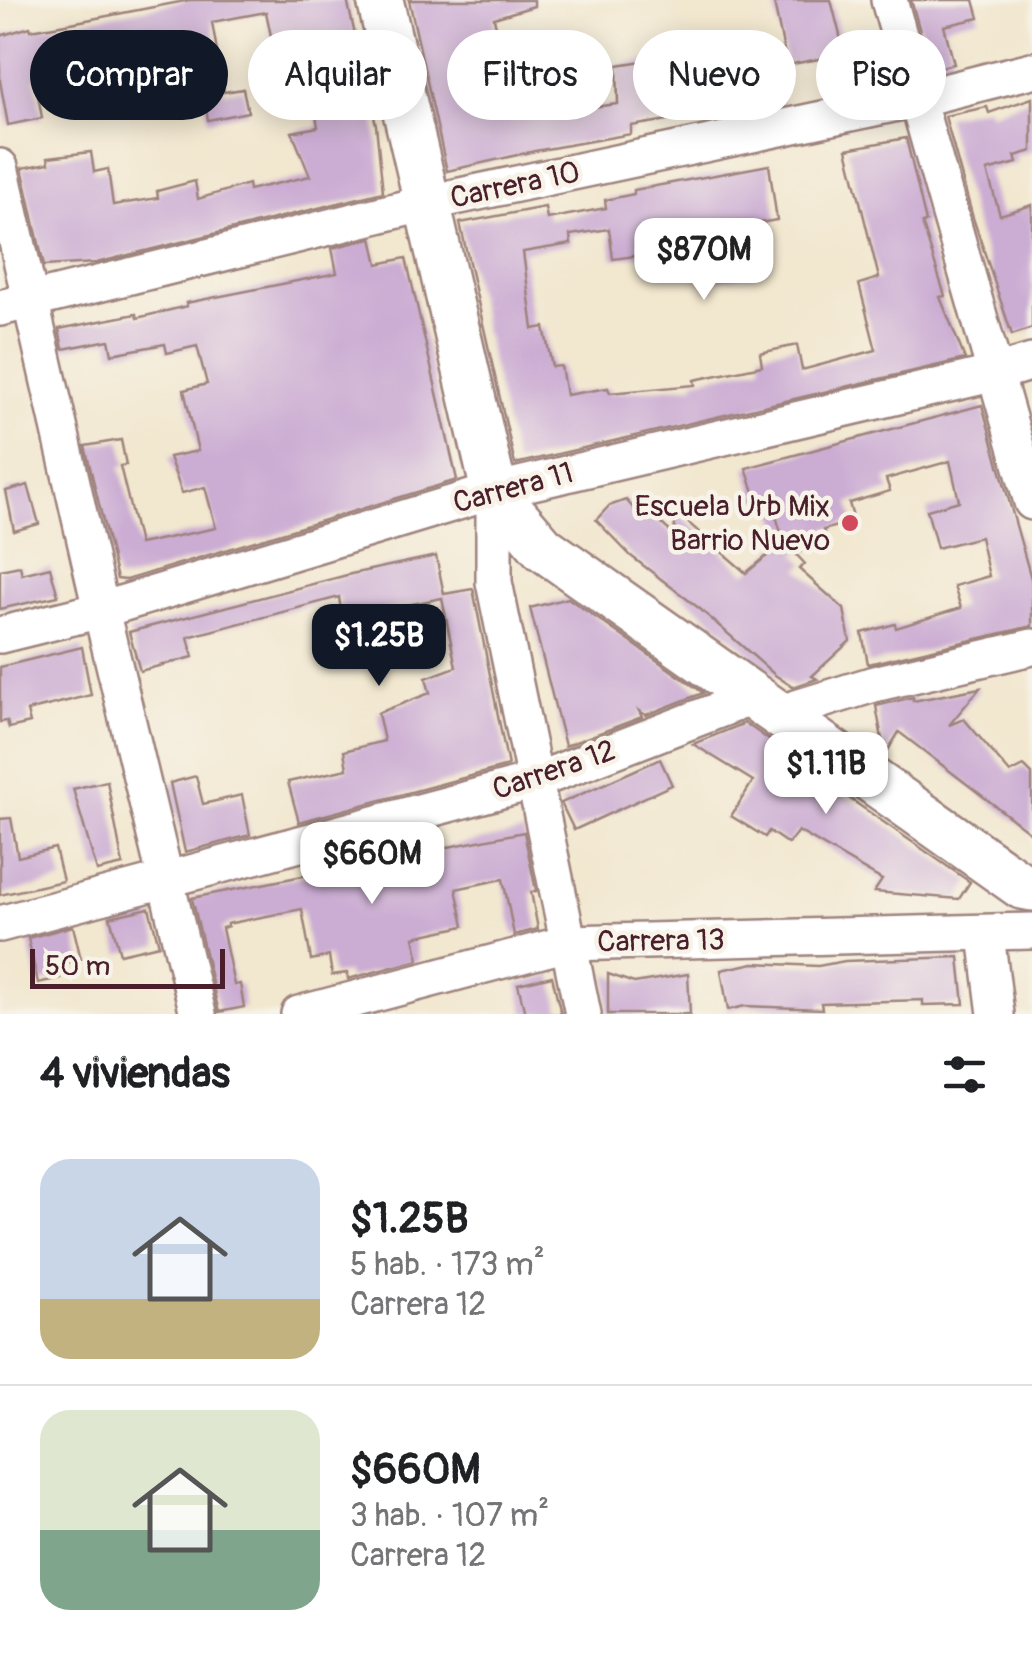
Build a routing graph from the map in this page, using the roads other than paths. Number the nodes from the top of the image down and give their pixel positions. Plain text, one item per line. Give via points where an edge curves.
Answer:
1 (380, 0) edge
2 (889, 0) edge
3 (898, 30) edge
4 (1032, 70) edge
5 (946, 92) edge
6 (820, 120) edge
7 (924, 120) edge
8 (0, 167) edge
9 (427, 204) junction
10 (16, 304) edge
11 (1032, 362) edge
12 (996, 373) junction
13 (494, 491) junction
14 (1032, 502) edge
15 (101, 610) junction
16 (0, 636) edge
17 (1032, 647) edge
18 (781, 704) junction
19 (535, 781) junction
20 (1032, 858) edge
21 (165, 877) junction
22 (1032, 888) edge
23 (0, 924) edge
24 (1032, 931) edge
25 (986, 935) junction
26 (568, 944) junction
27 (198, 1014) edge
28 (299, 1014) edge
29 (583, 1014) edge
30 (996, 1014) edge

1 - 9 main road
2 - 3 street
4 - 5 street, Carrera 10
6 - 9 street, Carrera 10
7 - 12 street
8 - 10 street
9 - 10 street, Carrera 10
9 - 13 main road
10 - 15 street
11 - 12 street, Carrera 11
12 - 13 street, Carrera 11
12 - 14 street
13 - 15 street, Carrera 11
13 - 18 main road via 561,526
13 - 19 street via 494,582
15 - 16 street, Carrera 11
15 - 21 street
17 - 18 street, Carrera 12
18 - 19 street, Carrera 12
18 - 20 main road
18 - 22 main road
19 - 21 street, Carrera 12
19 - 26 street
21 - 23 street, Carrera 12
21 - 27 street
24 - 25 street, Carrera 13
25 - 26 street, Carrera 13
25 - 30 street
26 - 28 street, Carrera 13
26 - 29 street

